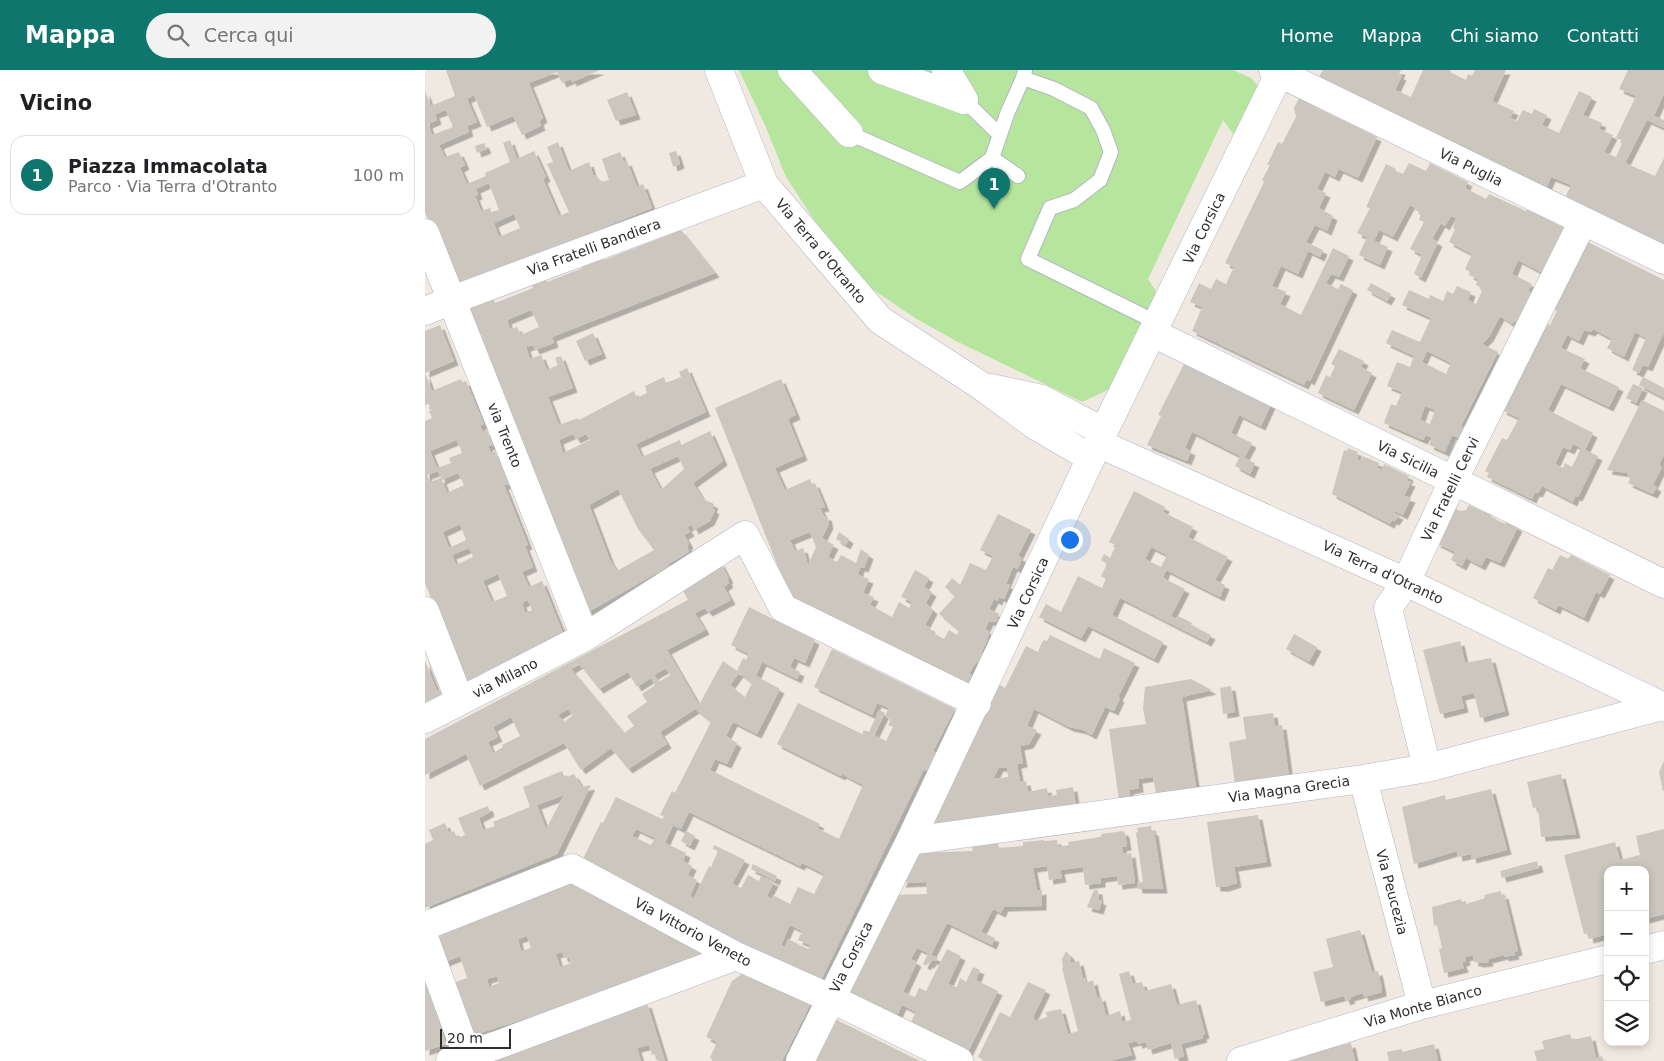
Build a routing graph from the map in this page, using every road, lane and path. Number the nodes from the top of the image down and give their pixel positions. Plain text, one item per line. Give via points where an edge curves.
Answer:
1 (719, 70) edge
2 (792, 70) edge
3 (882, 70) edge
4 (946, 70) edge
5 (1277, 71) edge
6 (1024, 74) edge
7 (964, 100) junction
8 (849, 133) joint
9 (1000, 135) junction
10 (992, 158) junction
11 (1018, 176) dead end
12 (764, 184) junction
13 (1583, 221) junction
14 (425, 233) edge
15 (1664, 260) edge
16 (452, 300) junction
17 (425, 311) edge
18 (1155, 328) junction
19 (1098, 444) junction
20 (1453, 481) junction
21 (1406, 582) junction
22 (1664, 584) edge
23 (425, 611) edge
24 (585, 637) junction
25 (460, 701) junction
26 (977, 703) junction
27 (1663, 706) edge
28 (425, 719) edge
29 (1427, 768) junction
30 (1363, 779) junction
31 (910, 841) junction
32 (425, 926) edge
33 (425, 940) edge
34 (1664, 946) edge
35 (1649, 949) edge
36 (736, 956) junction
37 (1604, 960) edge
38 (830, 998) junction
39 (1422, 1005) junction
40 (458, 1058) edge
41 (1253, 1059) edge
42 (800, 1061) edge
43 (959, 1061) edge

1 - 12 street, Via Terra d'Otranto
2 - 8 street
3 - 7 street
4 - 7 street
5 - 13 street, Via Puglia
5 - 18 street, Via Corsica
6 - 9 lane
6 - 18 lane via 1091,108 1111,152 1100,180 1074,200 1050,208 1028,259
7 - 9 lane
8 - 10 lane via 960,182
9 - 10 lane
10 - 11 lane
12 - 16 street, Via Fratelli Bandiera
12 - 19 street, Via Terra d'Otranto via 880,320 1036,426
13 - 15 street, Via Puglia
13 - 20 street, Via Fratelli Cervi
14 - 16 street, via Trento
16 - 17 street, Via Fratelli Bandiera
16 - 24 street, via Trento
18 - 19 street, Via Corsica
18 - 20 street, Via Sicilia
19 - 21 street, Via Terra d'Otranto
19 - 26 street, Via Corsica
20 - 21 street, Via Fratelli Cervi
20 - 22 street, Via Sicilia
21 - 27 street, Via Terra d'Otranto
21 - 29 street, Via Fratelli Cervi via 1388,608
23 - 25 street
24 - 25 street, via Milano
24 - 26 street, via Milano via 745,535 783,608
25 - 28 street, via Milano
26 - 31 street, Via Corsica
27 - 29 street, Via Magna Grecia
29 - 30 street, Via Magna Grecia
30 - 31 street, Via Magna Grecia
30 - 39 street, Via Peucezia
31 - 38 street, Via Corsica
32 - 36 street, Via Vittorio Veneto via 572,868
33 - 40 street
34 - 35 street
36 - 38 street, Via Vittorio Veneto
36 - 40 street
37 - 39 street, Via Monte Bianco
38 - 42 street, Via Corsica
38 - 43 street, Via Vittorio Veneto
39 - 41 street, Via Monte Bianco

